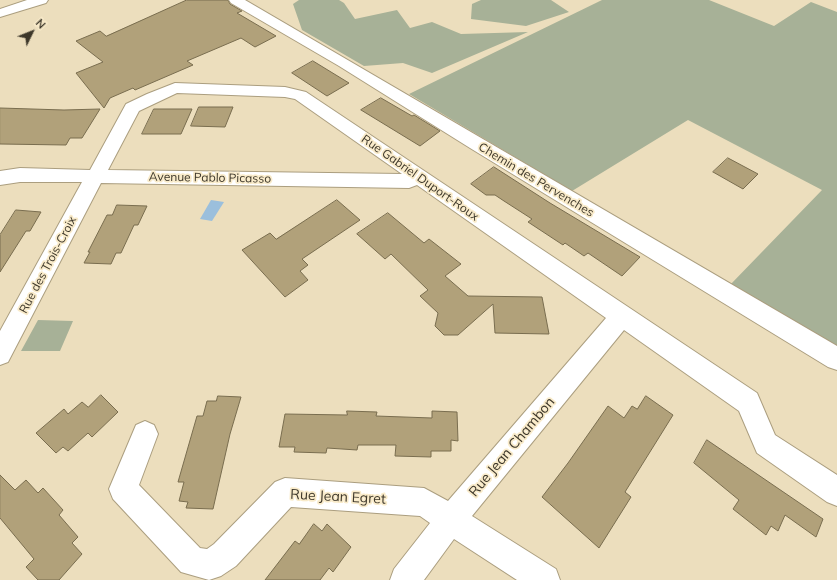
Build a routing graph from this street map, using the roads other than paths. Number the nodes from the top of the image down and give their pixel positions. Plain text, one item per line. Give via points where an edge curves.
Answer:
1 (41, 0) edge
2 (236, 0) edge
3 (0, 13) edge
4 (95, 177) junction
5 (419, 177) junction
6 (0, 178) edge
7 (622, 316) junction
8 (0, 354) edge
9 (837, 359) edge
10 (145, 434) dead end
11 (837, 492) edge
12 (452, 519) junction
13 (405, 580) edge
14 (545, 580) edge

1 - 3 street
2 - 9 street, Chemin des Pervenches
4 - 5 street, Avenue Pablo Picasso via 409,181
4 - 5 street, Rue Gabriel Duport-Roux via 132,108 175,88 285,92 300,95
4 - 6 street, Avenue Pablo Picasso via 20,175
4 - 8 street, Rue des Trois-Croix
5 - 7 street, Rue Gabriel Duport-Roux
7 - 11 street, Rue Gabriel Duport-Roux via 748,402 766,444
7 - 12 street, Rue Jean Chambon
10 - 12 street, Rue Jean Egret via 123,489 192,561 210,565 225,555 285,492 424,502
12 - 13 street, Rue Jean Chambon
12 - 14 street

